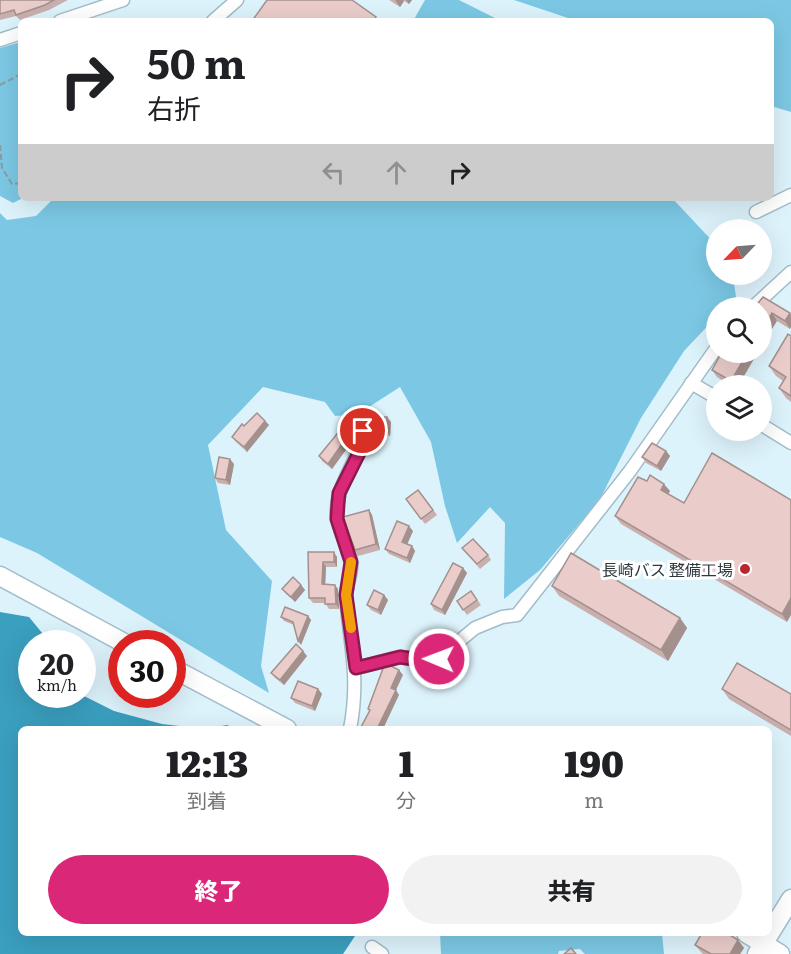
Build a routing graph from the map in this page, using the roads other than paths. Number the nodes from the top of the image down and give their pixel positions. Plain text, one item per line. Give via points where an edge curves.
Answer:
1 (123, 0) edge
2 (237, 0) edge
3 (94, 16) edge
4 (216, 18) edge
5 (18, 34) edge
6 (0, 40) edge
7 (791, 195) edge
8 (756, 212) dead end
9 (791, 272) edge
10 (764, 297) edge
11 (706, 362) edge
12 (691, 383) junction
13 (706, 392) edge
14 (363, 431) dead end
15 (772, 431) edge
16 (791, 443) edge
17 (0, 576) edge
18 (108, 634) edge
19 (356, 668) junction
20 (186, 675) edge
21 (281, 726) edge
22 (351, 726) edge
23 (791, 898) edge
24 (772, 929) edge
25 (749, 936) edge
26 (768, 936) edge
27 (760, 949) edge
28 (780, 954) edge

1 - 3 street
2 - 4 street
5 - 6 street
7 - 8 street
9 - 10 street
11 - 12 street
12 - 13 street
12 - 19 street via 630,471 517,615 475,628 434,662 400,657
14 - 19 street via 361,449 339,493 337,519 351,562 346,595
15 - 16 street
17 - 18 street
19 - 22 street via 356,701
20 - 21 street
23 - 24 street
25 - 27 street
26 - 27 street
27 - 28 street

